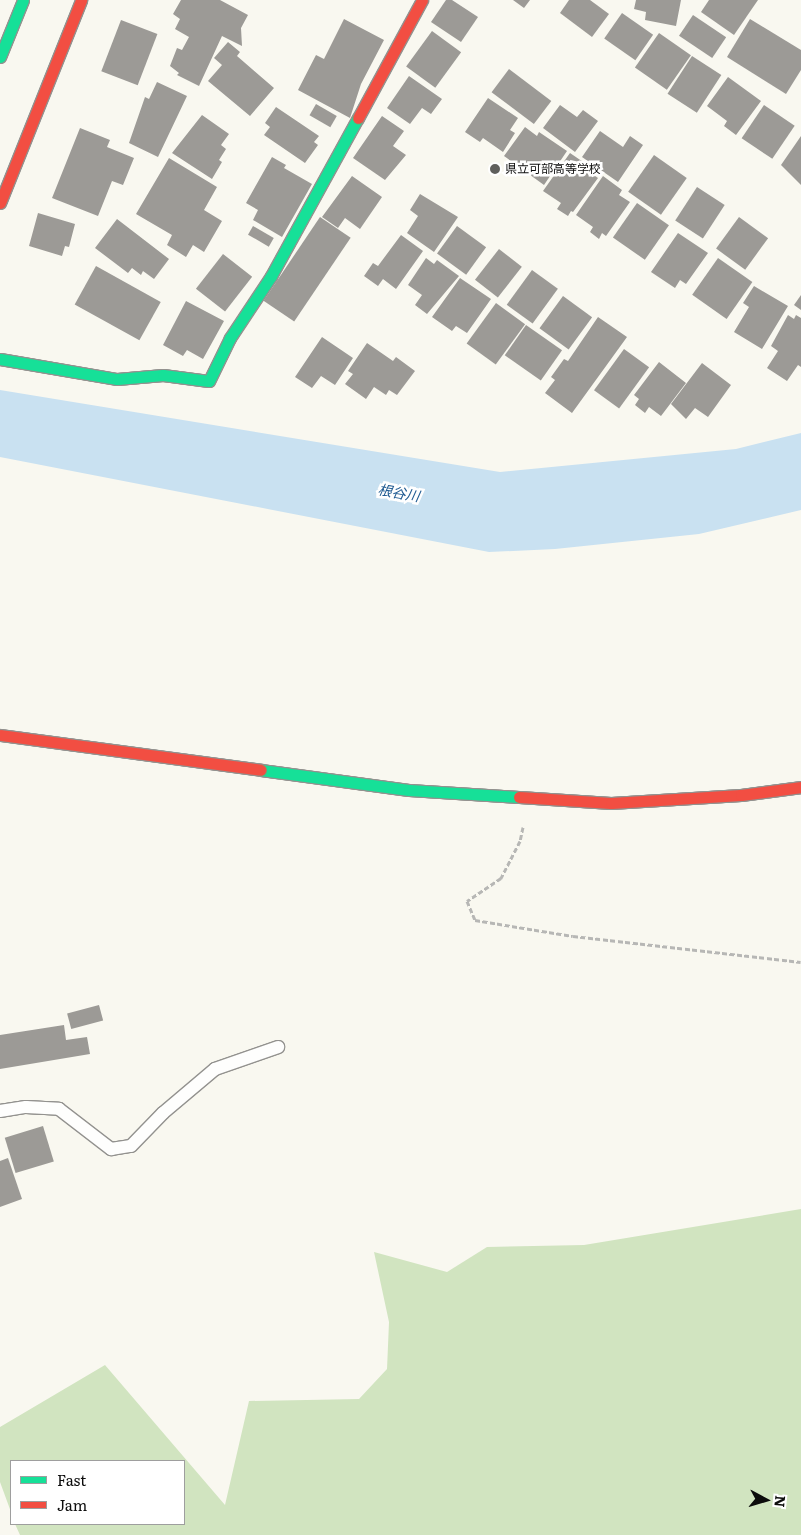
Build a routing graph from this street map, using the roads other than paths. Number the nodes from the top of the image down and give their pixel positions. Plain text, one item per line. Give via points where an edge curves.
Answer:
1 (23, 0) edge
2 (81, 0) edge
3 (422, 0) edge
4 (0, 57) edge
5 (0, 203) edge
6 (0, 359) edge
7 (0, 735) edge
8 (801, 787) edge
9 (278, 1047) dead end
10 (0, 1111) edge

1 - 4 street
2 - 5 street
3 - 6 street via 271,276 230,338 210,380 163,375 116,379
7 - 8 street via 409,790 592,802 741,795
9 - 10 lane via 215,1070 162,1113 132,1146 111,1149 59,1110 26,1107

